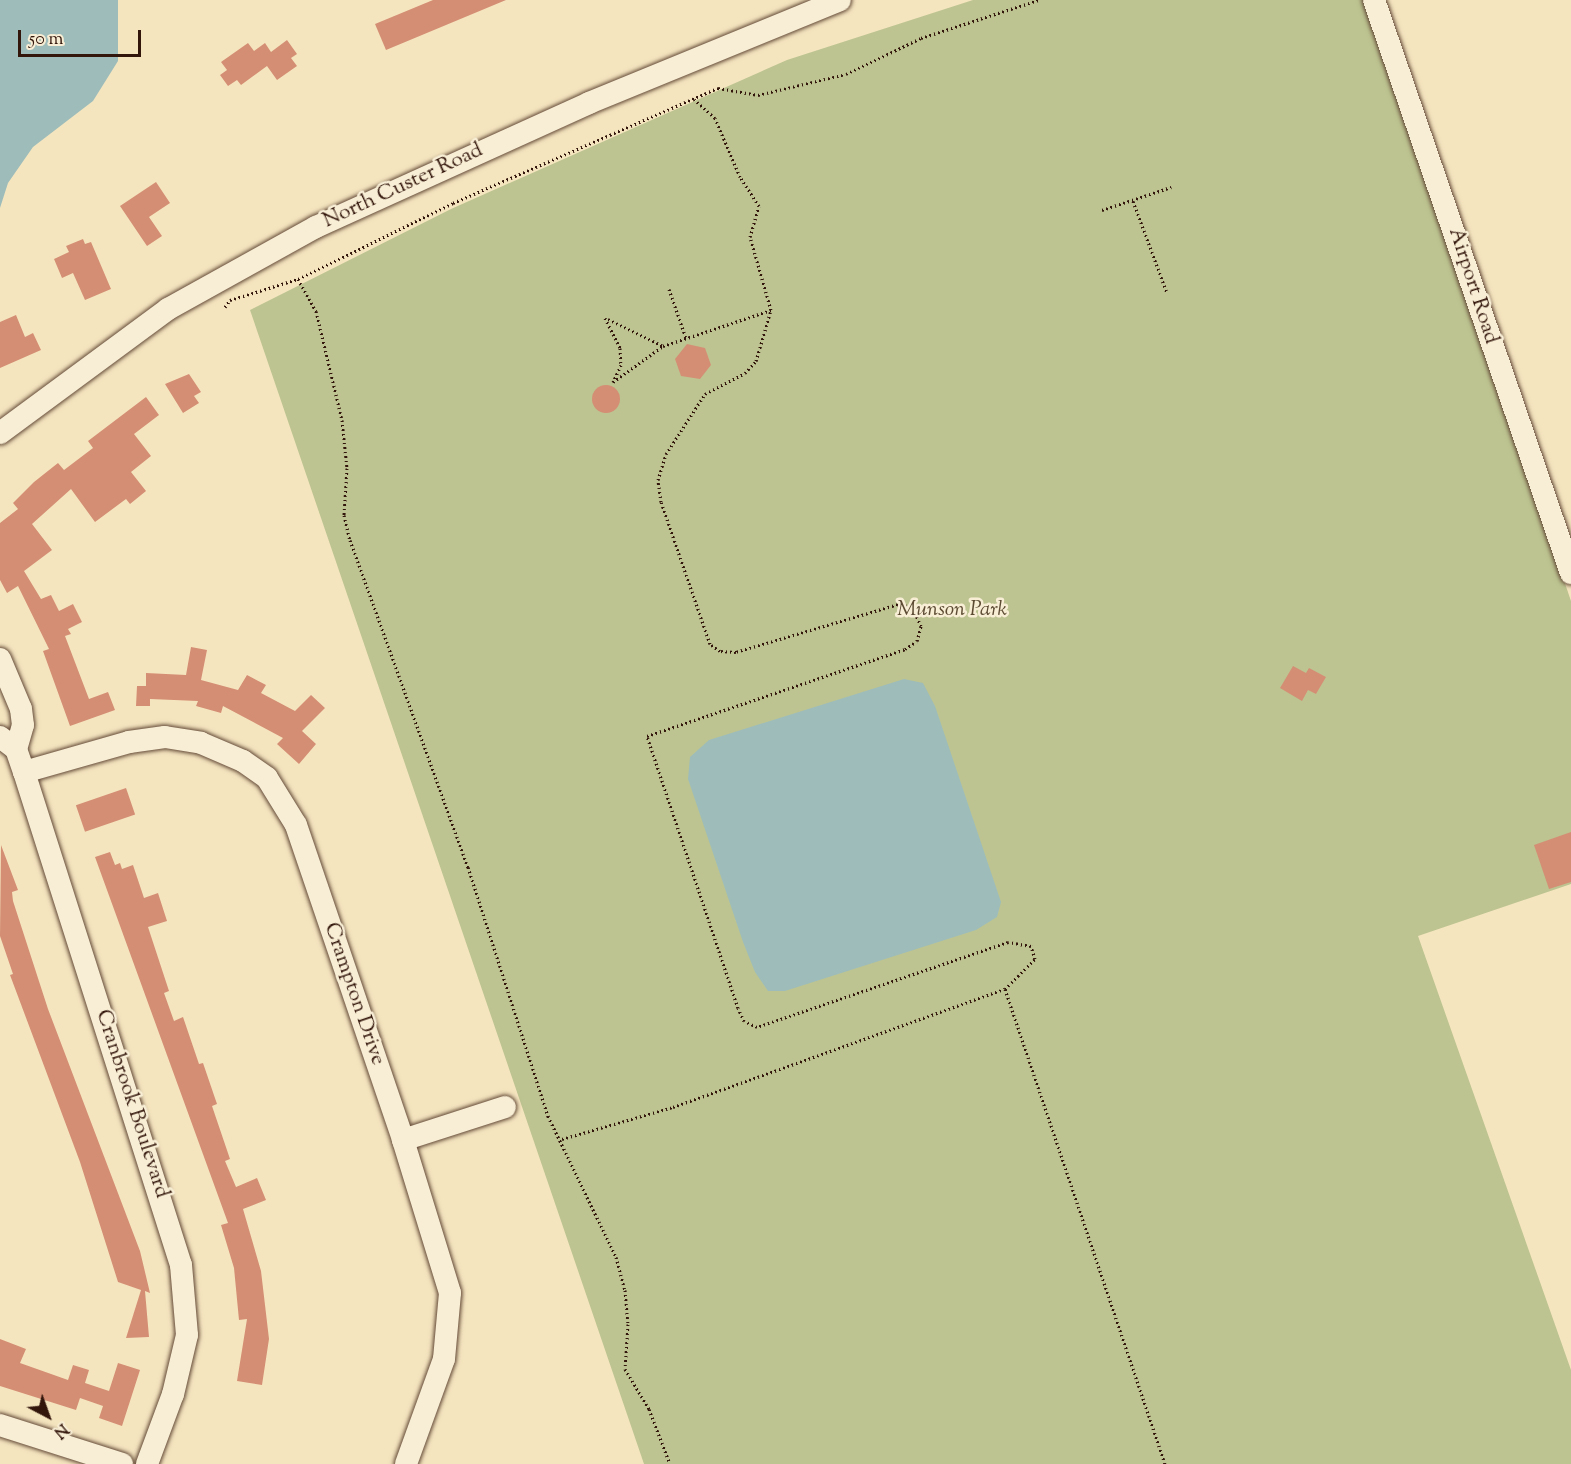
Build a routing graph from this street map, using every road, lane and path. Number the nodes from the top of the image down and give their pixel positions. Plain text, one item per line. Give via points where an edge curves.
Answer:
1 (840, 0) edge
2 (1039, 0) edge
3 (1374, 0) edge
4 (694, 99) junction
5 (1171, 188) dead end
6 (1134, 201) junction
7 (1102, 210) dead end
8 (298, 279) junction
9 (669, 290) dead end
10 (1167, 293) dead end
11 (225, 307) dead end
12 (771, 310) junction
13 (686, 338) junction
14 (663, 345) junction
15 (0, 433) edge
16 (1571, 573) edge
17 (0, 659) edge
18 (8, 743) edge
19 (24, 772) junction
20 (1005, 989) junction
21 (505, 1107) dead end
22 (562, 1139) junction
23 (403, 1140) junction
24 (0, 1425) edge
25 (122, 1464) edge
26 (147, 1464) edge
27 (406, 1464) edge
28 (670, 1464) edge
29 (1165, 1464) edge

1 - 15 street, North Custer Road via 579,107 306,232 168,309
2 - 4 path via 921,38 846,74 758,95 718,88
3 - 16 street, Airport Road
4 - 8 path via 453,203
4 - 12 path via 716,118 740,177 759,206 750,237
5 - 6 path
6 - 7 path
6 - 10 path
8 - 11 path via 230,300
8 - 22 path via 316,311 342,420 344,515 350,540 468,867 548,1116
9 - 13 path
12 - 13 path
12 - 20 path via 756,361 745,373 705,394 666,454 658,480 661,502 710,644 720,651 736,652 902,603 914,611 921,626 917,641 905,649 647,736 738,1008 744,1021 758,1027 1008,942 1031,946 1035,959
13 - 14 path
14 - 14 path via 624,327 605,318 620,348 621,365 613,382
17 - 18 street, Cranbrook Boulevard via 21,709 23,724
18 - 19 street, Cranbrook Boulevard
19 - 23 street, Crampton Drive via 129,742 165,737 201,742 267,778 296,825
19 - 26 street, Cranbrook Boulevard via 164,1204 186,1290 184,1352
20 - 22 path via 673,1107
20 - 29 path
21 - 23 street
22 - 28 path via 616,1257 627,1312 625,1370 650,1409
23 - 27 street, Crampton Drive via 450,1293 444,1359
24 - 25 street

